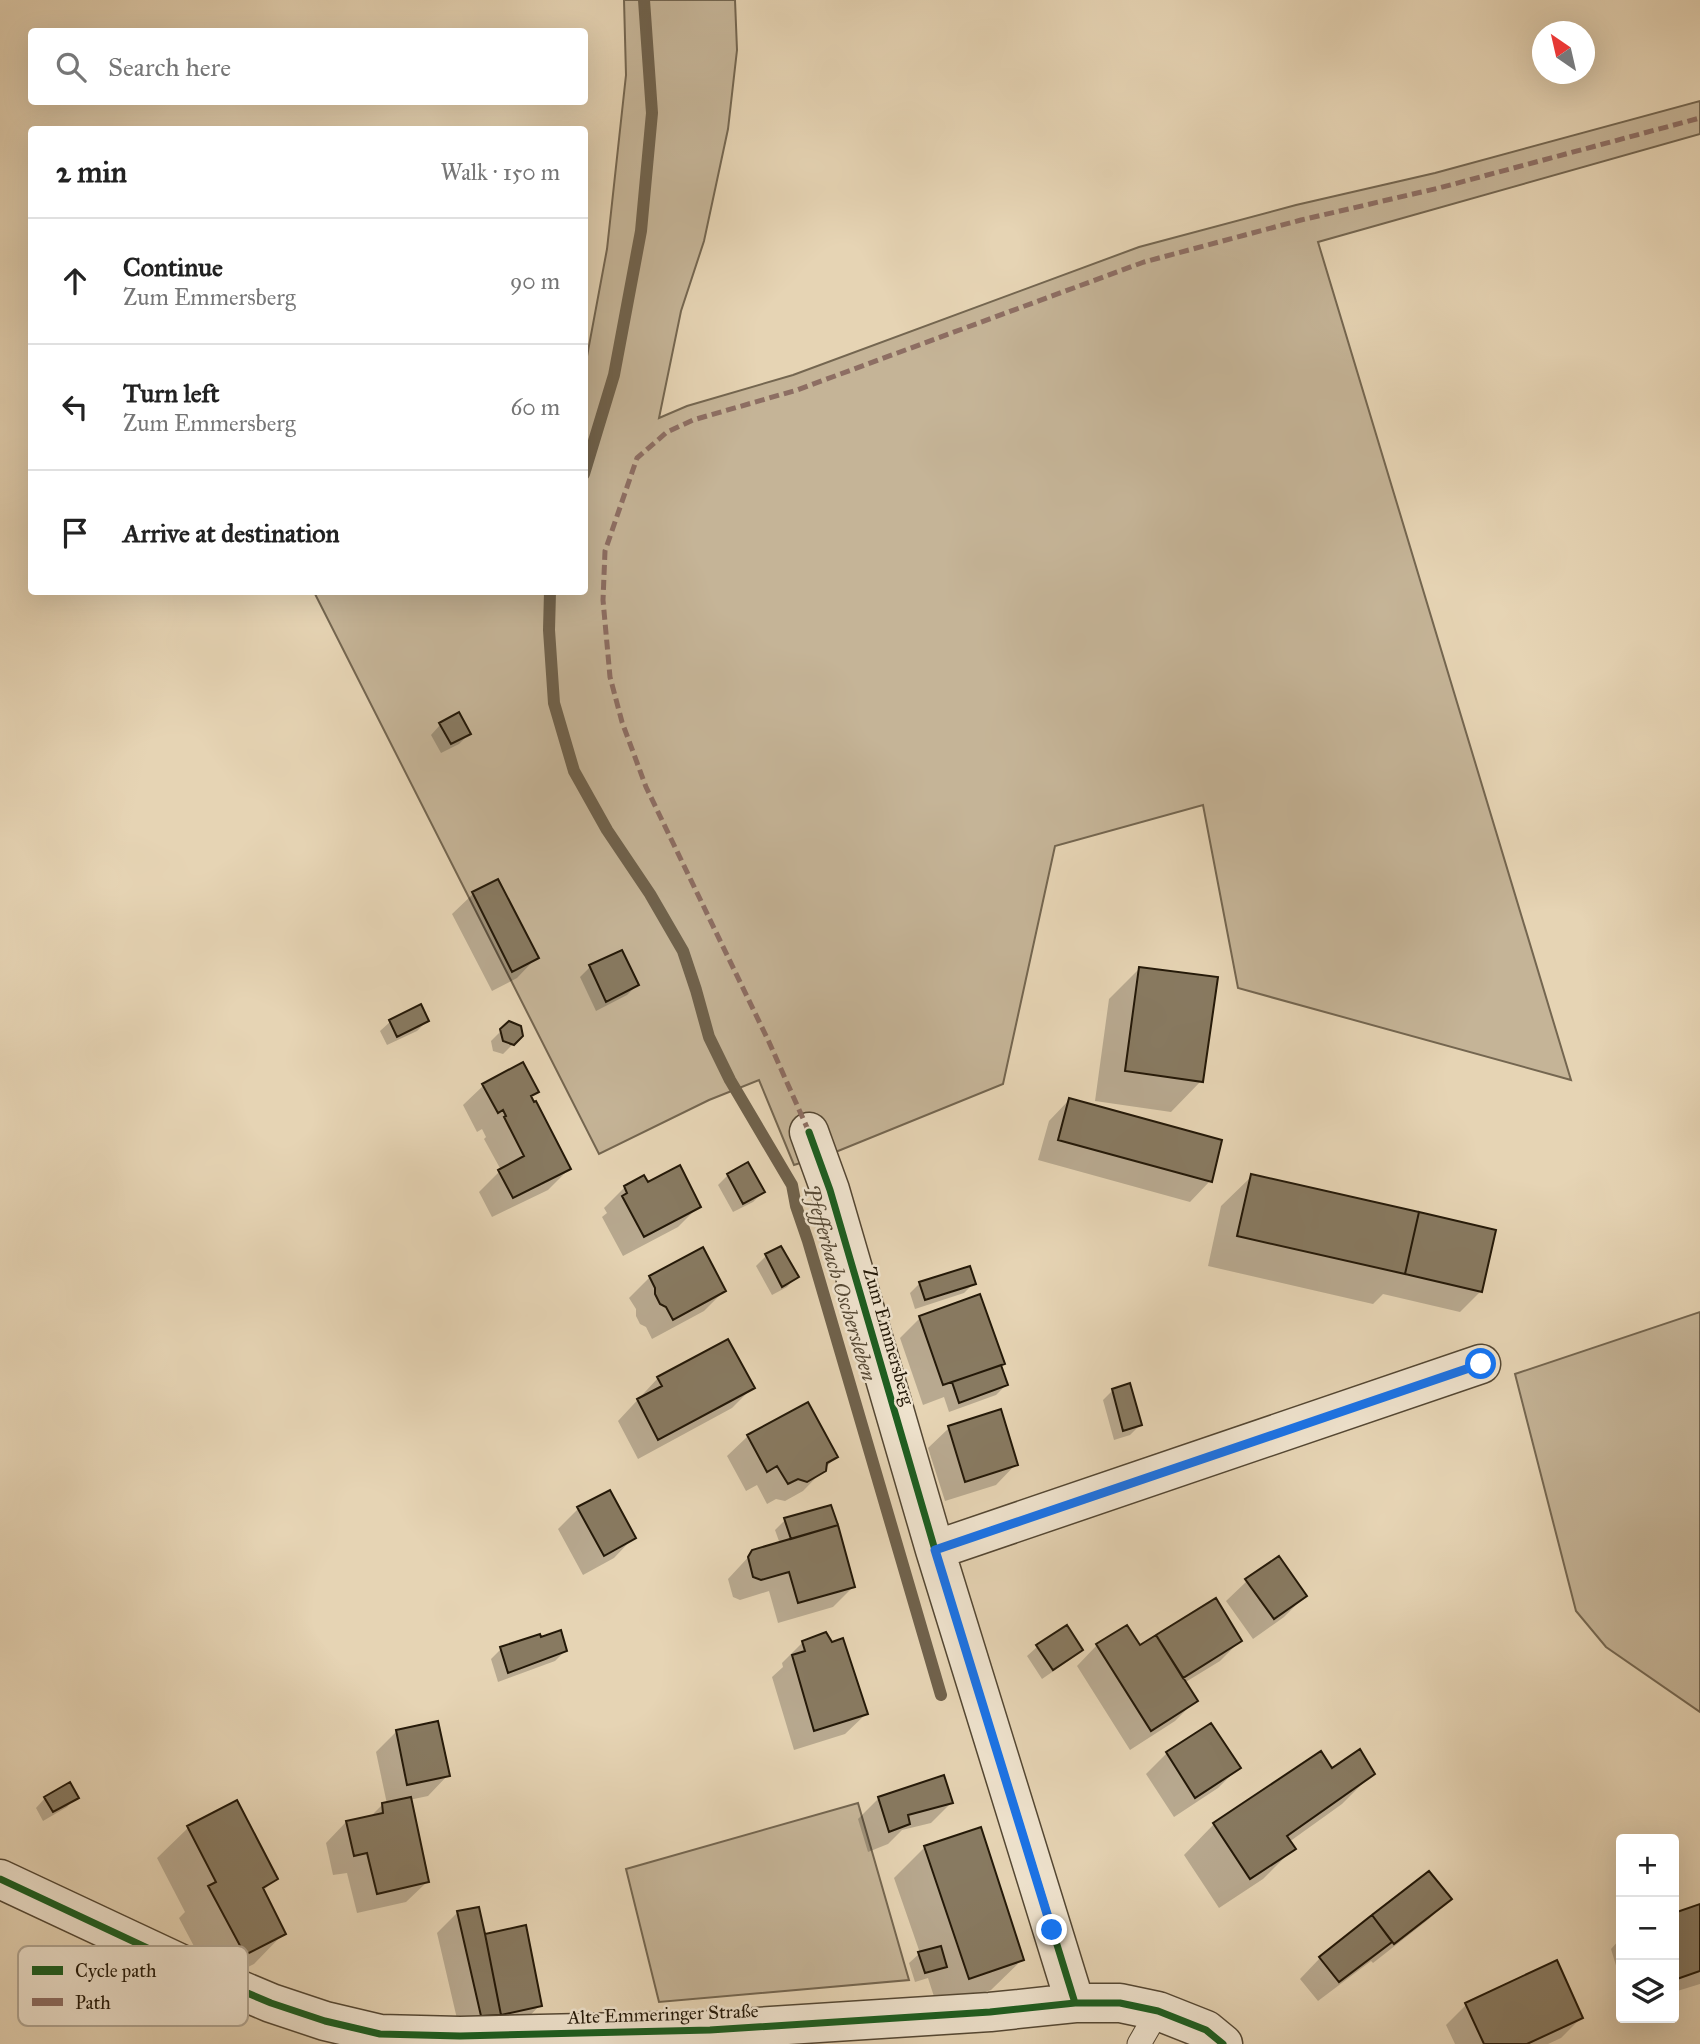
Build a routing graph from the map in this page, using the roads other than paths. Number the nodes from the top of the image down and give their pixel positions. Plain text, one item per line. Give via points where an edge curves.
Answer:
1 (809, 1132) dead end
2 (1481, 1364) dead end
3 (935, 1550) junction
4 (0, 1879) edge
5 (142, 1946) edge
6 (248, 1993) edge
7 (1075, 2003) junction
8 (1158, 2011) junction
9 (1139, 2044) edge
10 (1223, 2044) edge

1 - 3 street, Zum Emmersberg
2 - 3 street
3 - 7 street, Zum Emmersberg
4 - 5 street, Alte Emmeringer Straße
6 - 7 street, Alte Emmeringer Straße via 325,2021 380,2034 460,2036 710,2030
7 - 8 street, Alte Emmeringer Straße via 1119,2003
8 - 9 lane
8 - 10 street, Alte Emmeringer Straße via 1206,2030

